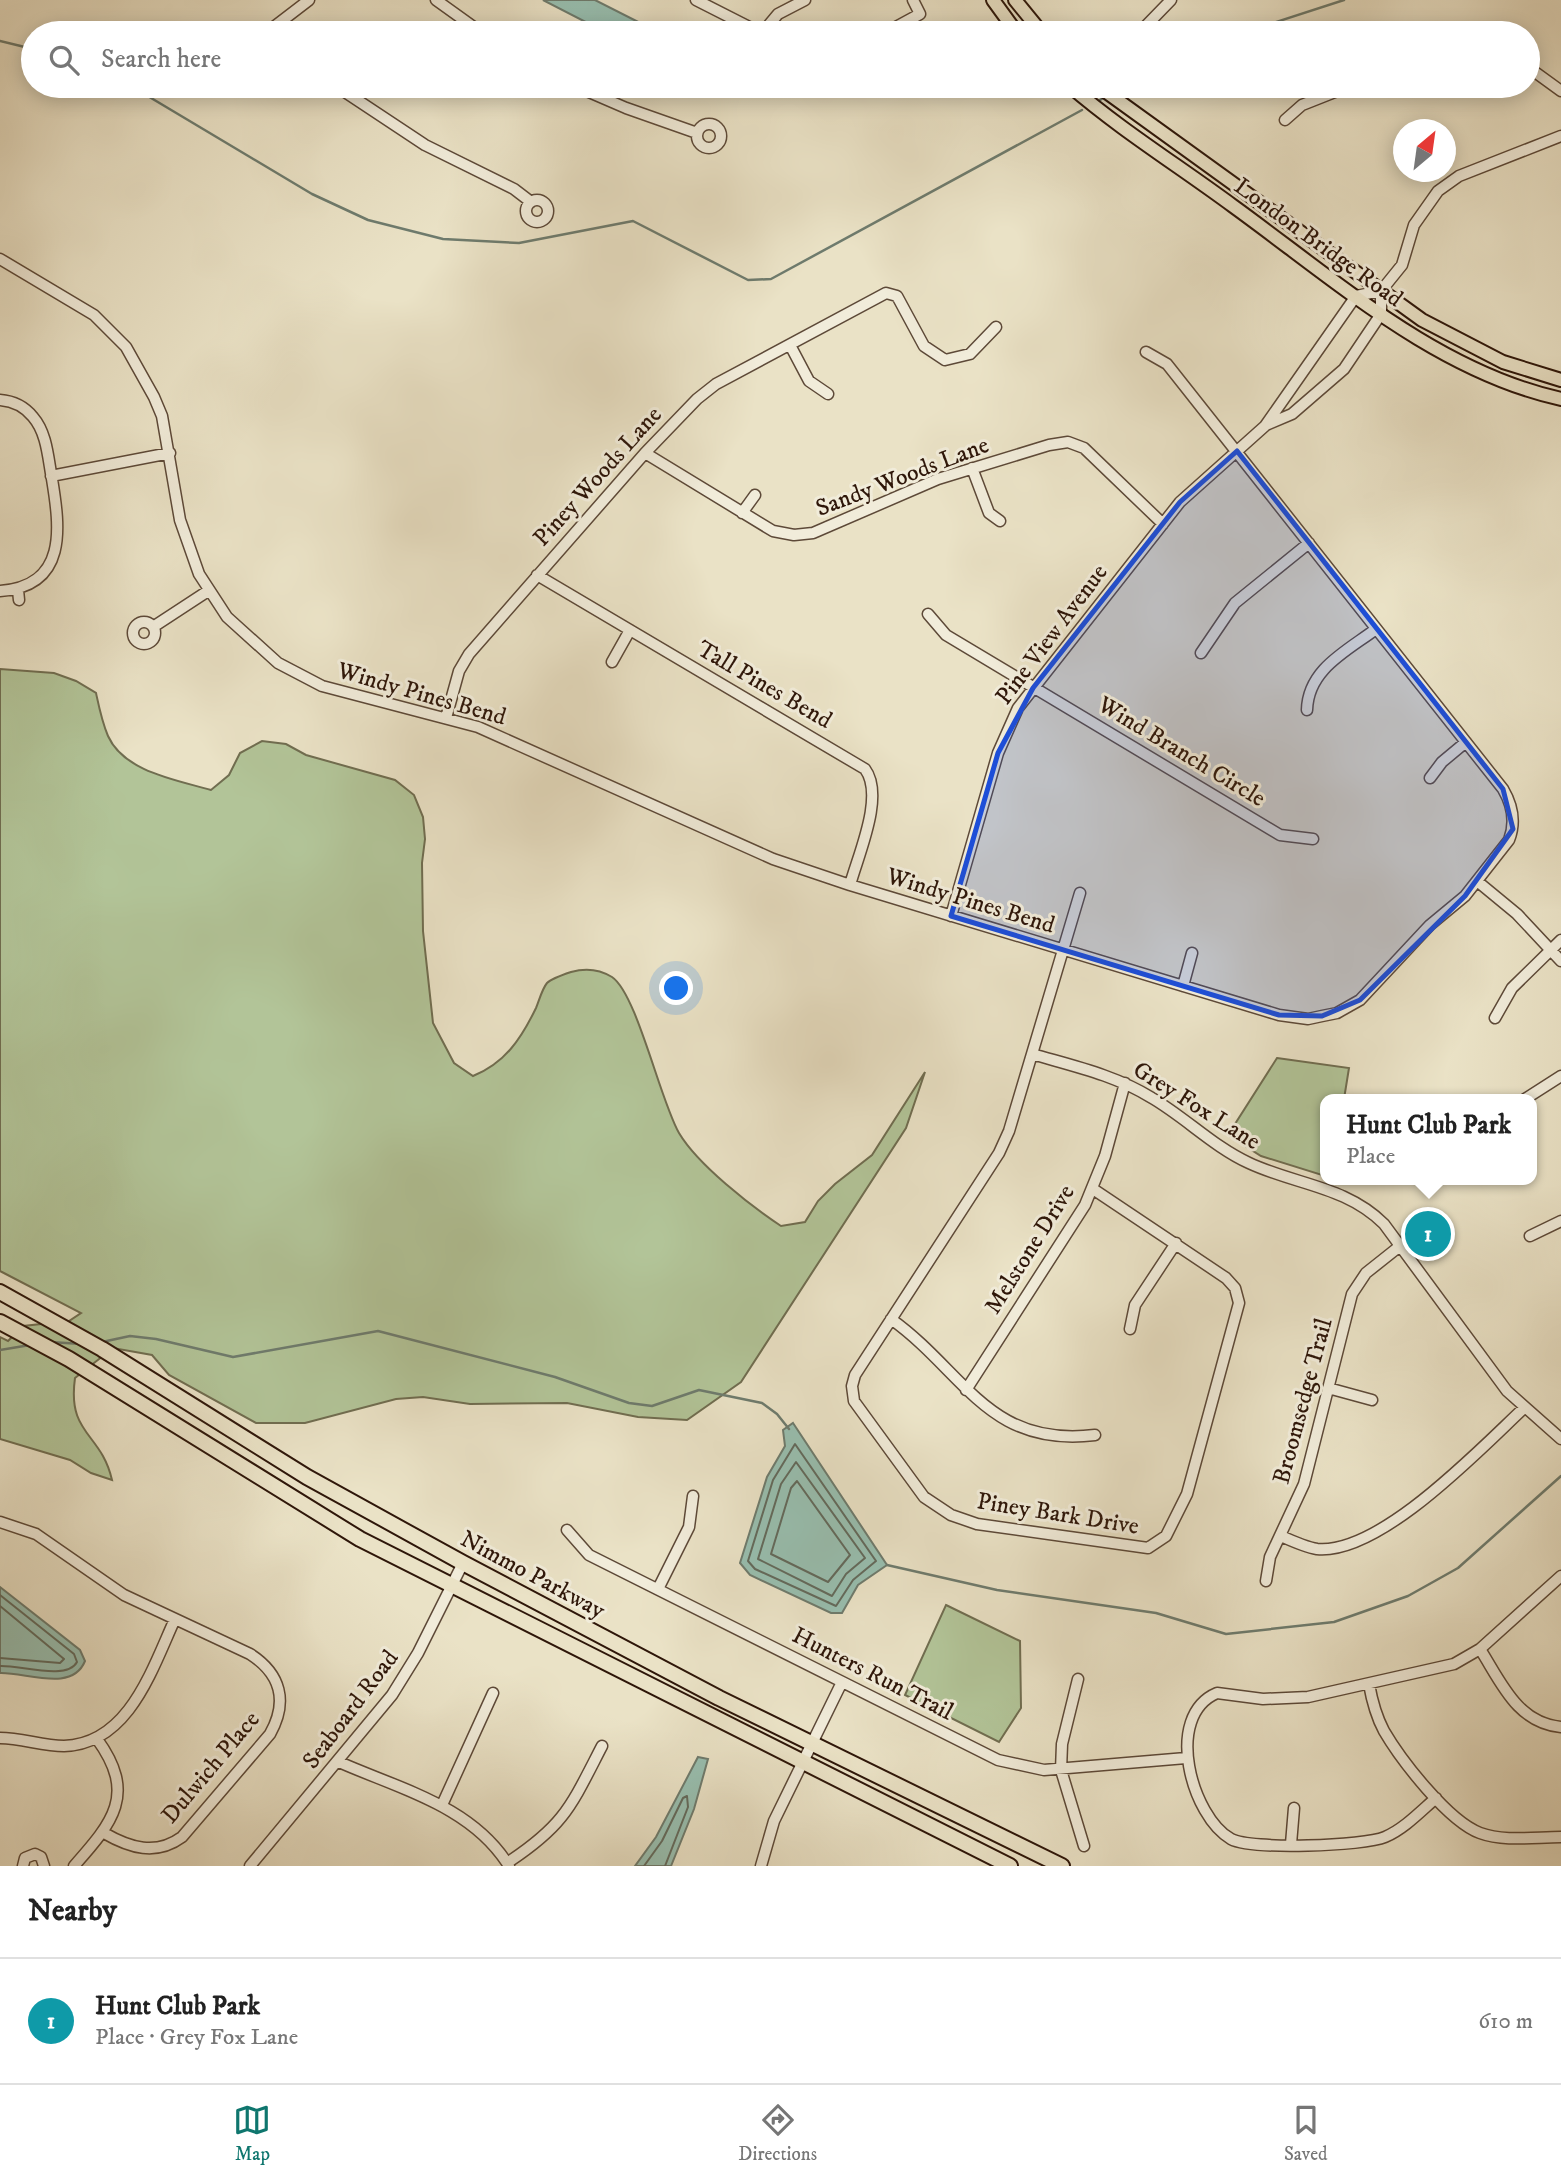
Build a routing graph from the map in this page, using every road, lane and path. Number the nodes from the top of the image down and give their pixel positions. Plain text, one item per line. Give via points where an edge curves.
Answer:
1 (309, 0) edge
2 (436, 0) edge
3 (696, 0) edge
4 (805, 0) edge
5 (913, 0) edge
6 (993, 0) edge
7 (1015, 0) edge
8 (1171, 0) edge
9 (284, 21) edge
10 (465, 21) edge
11 (738, 21) edge
12 (772, 21) edge
13 (907, 21) edge
14 (1008, 21) edge
15 (1032, 21) edge
16 (1151, 21) edge
17 (1540, 76) edge
18 (1561, 91) edge
19 (354, 98) edge
20 (603, 98) edge
21 (1086, 98) edge
22 (1115, 98) edge
23 (1320, 98) edge
24 (1285, 120) dead end
25 (697, 133) dead end
26 (1561, 136) edge
27 (531, 202) dead end
28 (0, 259) edge
29 (1381, 291) junction
30 (1356, 296) junction
31 (1381, 314) junction
32 (996, 327) dead end
33 (790, 345) junction
34 (1146, 352) dead end
35 (1561, 380) edge
36 (828, 394) dead end
37 (1561, 399) edge
38 (0, 400) edge
39 (1265, 426) junction
40 (1237, 451) junction
41 (170, 453) junction
42 (645, 453) junction
43 (972, 468) junction
44 (51, 476) junction
45 (755, 495) dead end
46 (742, 513) junction
47 (1000, 521) dead end
48 (1163, 524) junction
49 (1309, 543) junction
50 (537, 575) junction
51 (0, 591) edge
52 (208, 592) junction
53 (928, 614) dead end
54 (153, 627) dead end
55 (1376, 629) junction
56 (631, 630) junction
57 (1201, 653) dead end
58 (612, 662) dead end
59 (1033, 688) junction
60 (1307, 710) dead end
61 (446, 718) junction
62 (1466, 742) junction
63 (1430, 778) dead end
64 (1313, 839) dead end
65 (1477, 881) junction
66 (850, 885) junction
67 (1080, 893) dead end
68 (951, 916) junction
69 (1561, 940) edge
70 (1551, 949) junction
71 (1063, 950) junction
72 (1192, 953) dead end
73 (1561, 961) edge
74 (1183, 986) junction
75 (1495, 1018) dead end
76 (1032, 1054) junction
77 (1561, 1076) edge
78 (1125, 1083) junction
79 (1533, 1094) edge
80 (1093, 1189) junction
81 (1561, 1221) edge
82 (1530, 1236) dead end
83 (1176, 1243) junction
84 (1400, 1246) junction
85 (0, 1292) edge
86 (891, 1319) junction
87 (0, 1321) edge
88 (1130, 1329) dead end
89 (1328, 1388) junction
90 (966, 1390) junction
91 (1372, 1400) dead end
92 (1524, 1408) junction
93 (1095, 1435) dead end
94 (1561, 1440) edge
95 (693, 1496) dead end
96 (0, 1522) edge
97 (566, 1530) dead end
98 (1281, 1536) junction
99 (463, 1563) junction
100 (1561, 1576) edge
101 (1266, 1581) dead end
102 (452, 1586) junction
103 (658, 1590) junction
104 (175, 1619) junction
105 (1480, 1649) junction
106 (1078, 1679) dead end
107 (842, 1682) junction
108 (1369, 1684) junction
109 (493, 1693) dead end
110 (1561, 1727) edge
111 (0, 1738) edge
112 (97, 1739) junction
113 (812, 1743) junction
114 (602, 1746) dead end
115 (1186, 1758) junction
116 (339, 1762) junction
117 (803, 1763) junction
118 (1061, 1770) junction
119 (1436, 1798) junction
120 (442, 1805) junction
121 (1294, 1808) dead end
122 (104, 1833) junction
123 (1561, 1837) edge
124 (1291, 1844) junction
125 (1084, 1846) dead end
126 (508, 1864) edge
127 (23, 1866) edge
128 (44, 1866) edge
129 (74, 1866) edge
130 (250, 1866) edge
131 (761, 1866) edge
132 (1010, 1866) edge
133 (1062, 1866) edge

1 - 9 street
2 - 10 street
3 - 11 street
4 - 12 street
5 - 13 street via 920,14
6 - 14 main road
7 - 15 main road
8 - 16 street
17 - 18 street
19 - 27 street via 402,131
20 - 25 street
21 - 30 main road, London Bridge Road
22 - 29 main road, London Bridge Road
23 - 24 street via 1302,105
26 - 29 street via 1459,176 1438,191 1414,225 1402,265
28 - 41 street, Windy Pines Bend via 87,310 115,333 154,397
29 - 30 street
29 - 31 street
29 - 35 main road, London Bridge Road via 1471,348
30 - 31 main road, London Bridge Road
30 - 39 street, Pine View Avenue
31 - 37 main road, London Bridge Road via 1450,358
31 - 39 street, Pine View Avenue via 1334,380 1292,414
32 - 33 street, Piney Woods Lane via 970,354 945,360 924,346 893,293 886,293
33 - 36 street via 809,381
33 - 42 street, Piney Woods Lane via 716,384 682,412
34 - 40 street, Windy Pines Bend via 1167,364
38 - 44 street via 24,408 39,425
39 - 40 street, Pine View Avenue
40 - 48 street, Pine View Avenue via 1194,487
40 - 49 street, Windy Pines Bend
41 - 44 street
41 - 52 street, Windy Pines Bend via 184,536
42 - 46 street, Sandy Woods Lane
42 - 50 street, Piney Woods Lane
43 - 46 street, Sandy Woods Lane via 804,535 774,531
43 - 47 street via 989,513
43 - 48 street, Sandy Woods Lane via 1059,442 1076,444 1090,452
44 - 51 street via 59,529 55,552 43,573 18,595
45 - 46 street
48 - 59 street, Pine View Avenue
49 - 55 street, Windy Pines Bend
49 - 57 street via 1235,603
50 - 56 street, Tall Pines Bend
50 - 61 street, Piney Woods Lane via 464,662
52 - 54 street
52 - 61 street, Windy Pines Bend via 243,634 299,675 348,693
53 - 59 street, Wind Branch Circle via 946,635
55 - 60 street via 1316,676
55 - 62 street, Windy Pines Bend
56 - 58 street
56 - 66 street, Tall Pines Bend via 865,769 873,783 873,802
59 - 64 street, Wind Branch Circle via 1280,835
59 - 68 street, Pine View Avenue via 1018,708 998,753
61 - 66 street, Windy Pines Bend via 494,733 773,859
62 - 63 street
62 - 65 street, Windy Pines Bend via 1503,789 1513,818 1509,840
65 - 70 street
65 - 74 street, Windy Pines Bend via 1370,991 1337,1013 1294,1017
66 - 68 street, Windy Pines Bend
67 - 71 street, Piney Bark Drive
68 - 71 street, Windy Pines Bend
69 - 70 street
70 - 73 street
70 - 75 street via 1512,988
71 - 74 street, Windy Pines Bend
71 - 76 street, Piney Bark Drive
72 - 74 street
76 - 78 street, Grey Fox Lane
76 - 86 street, Piney Bark Drive via 1009,1131 988,1174
77 - 79 street
78 - 80 street, Melstone Drive
78 - 84 street, Grey Fox Lane via 1241,1159 1360,1203
80 - 83 street, Piney Bark Drive
80 - 90 street, Melstone Drive
81 - 82 street
83 - 86 street, Piney Bark Drive via 1230,1281 1238,1310 1187,1494 1166,1536 1148,1548 976,1524 951,1515 924,1497 873,1431 852,1392 855,1375
83 - 88 street via 1135,1306
84 - 89 street, Broomsedge Trail via 1366,1273 1352,1294
84 - 92 street, Grey Fox Lane
85 - 99 highway, Nimmo Parkway via 102,1349 307,1477
86 - 90 street via 933,1352
87 - 102 highway, Nimmo Parkway via 360,1539
89 - 91 street
89 - 98 street, Broomsedge Trail via 1304,1484
90 - 93 street via 987,1410 1021,1427 1054,1436
92 - 94 street, Grey Fox Lane
92 - 98 street via 1416,1507 1383,1529 1318,1549
95 - 103 street via 689,1527
96 - 104 street, Dulwich Place via 36,1534 101,1581
97 - 103 street, Hunters Run Trail via 589,1555
98 - 101 street, Broomsedge Trail via 1270,1557
99 - 102 street, Seaboard Road
99 - 113 highway, Nimmo Parkway
100 - 105 street
102 - 116 street, Seaboard Road via 405,1676
102 - 117 highway, Nimmo Parkway
103 - 107 street, Hunters Run Trail
104 - 112 street via 128,1712
104 - 122 street, Dulwich Place via 262,1662 278,1684 279,1713 270,1734 174,1843 143,1849
105 - 108 street via 1444,1667
105 - 110 street via 1520,1710 1540,1723
106 - 118 street via 1062,1744
107 - 113 street
107 - 118 street, Hunters Run Trail via 998,1759 1027,1768
108 - 115 street via 1280,1699 1217,1693 1203,1702 1192,1718
108 - 119 street via 1385,1731
109 - 120 street
111 - 112 street via 65,1746
112 - 122 street via 113,1764 118,1786 115,1811
113 - 117 street
113 - 133 highway, Nimmo Parkway
114 - 126 street via 564,1816
115 - 118 street, Hunters Run Trail
115 - 124 street via 1192,1781 1221,1832 1249,1845
116 - 120 street
116 - 130 street, Seaboard Road
117 - 131 street via 774,1821
117 - 132 highway, Nimmo Parkway
118 - 125 street
119 - 123 street via 1464,1824 1486,1835
119 - 124 street via 1395,1832 1372,1842
120 - 126 street via 483,1833
121 - 124 street
122 - 129 street
127 - 128 street via 25,1858 34,1854

